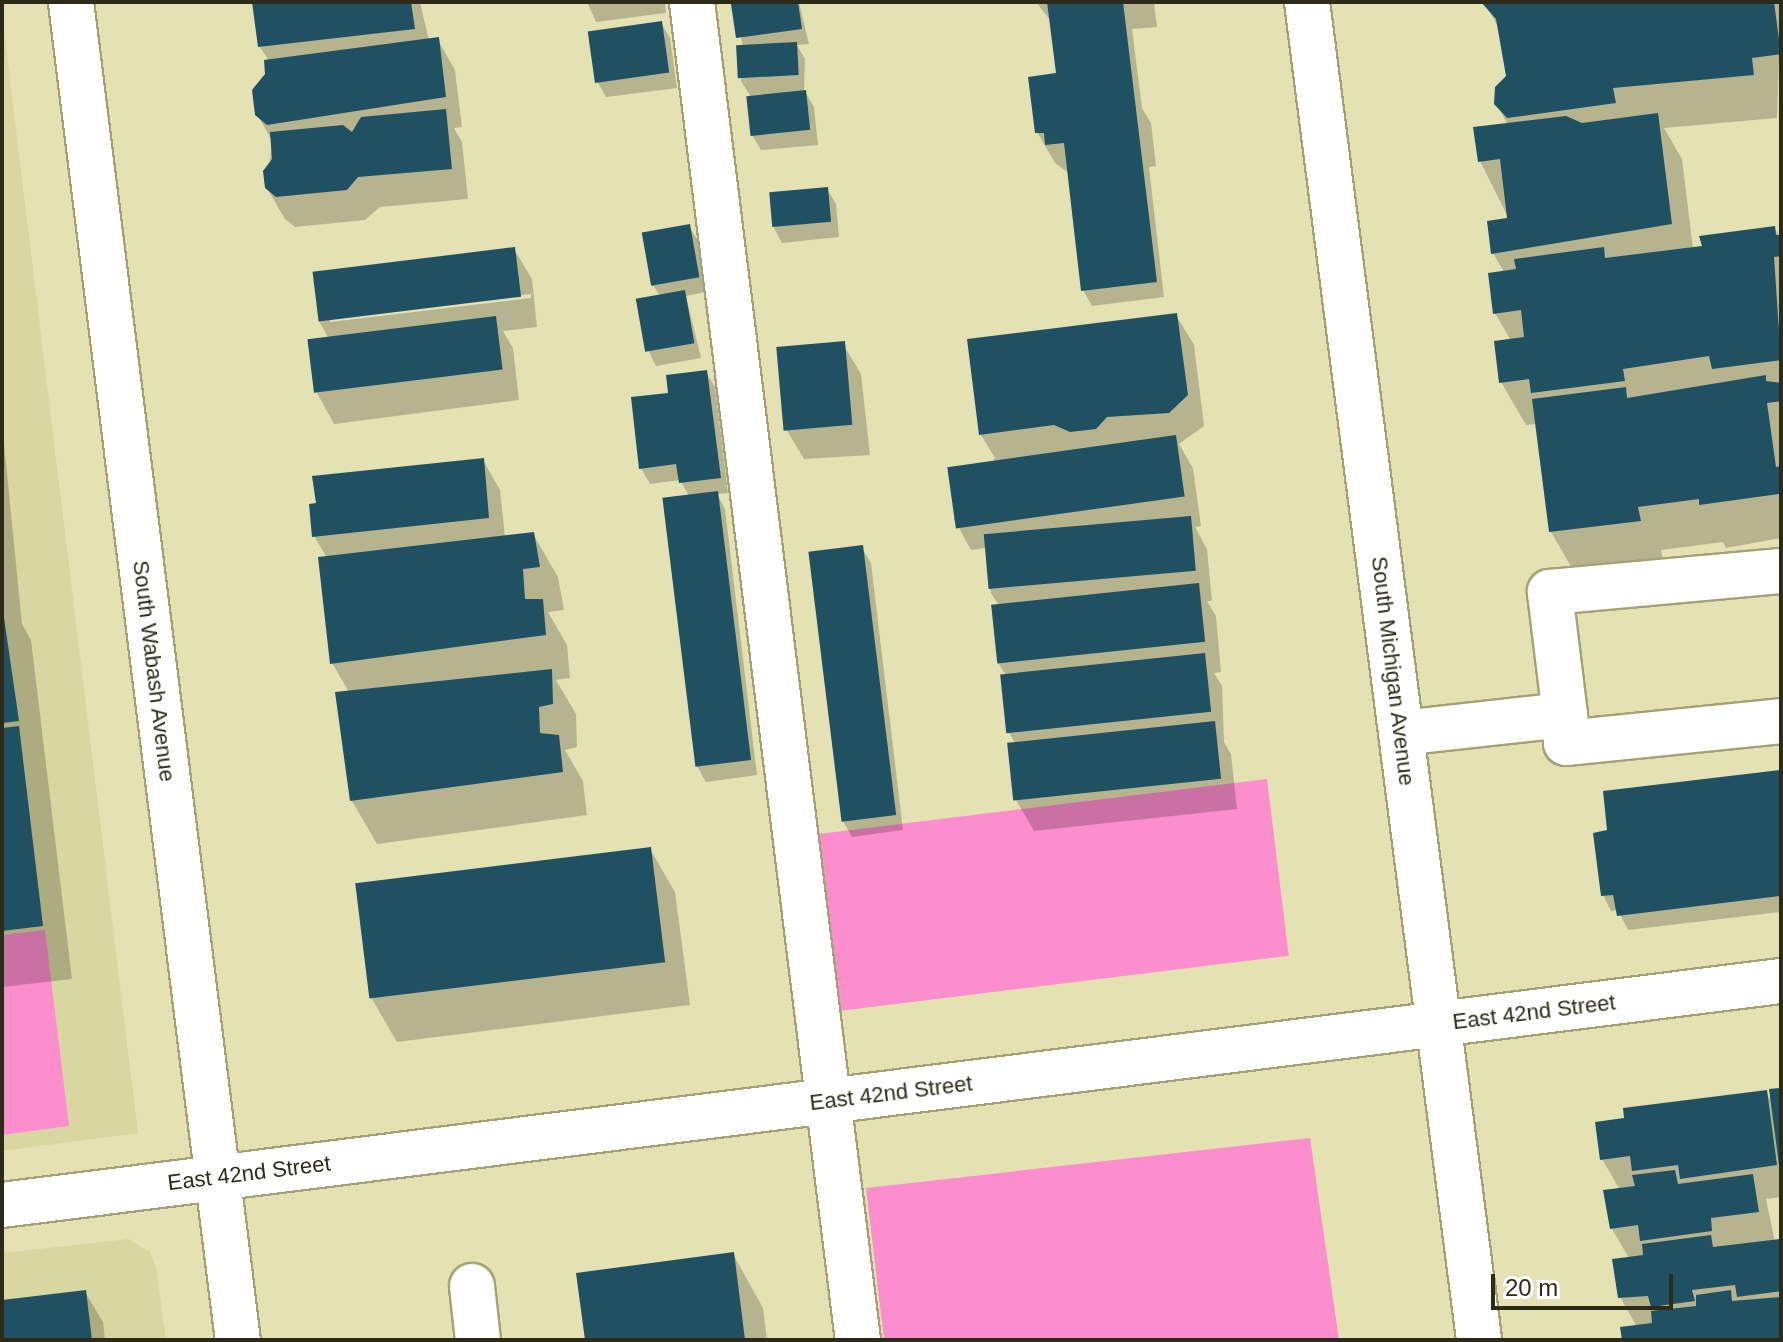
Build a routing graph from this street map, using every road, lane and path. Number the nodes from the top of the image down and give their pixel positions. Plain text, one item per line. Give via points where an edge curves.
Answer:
1 (71, 2) edge
2 (692, 2) edge
3 (1307, 2) edge
4 (1781, 571) edge
5 (1565, 715) junction
6 (1781, 721) edge
7 (1401, 733) junction
8 (1781, 981) edge
9 (1438, 1024) junction
10 (828, 1101) junction
11 (218, 1177) junction
12 (2, 1205) edge
13 (472, 1286) dead end
14 (238, 1340) edge
15 (478, 1340) edge
16 (858, 1340) edge
17 (1479, 1340) edge

1 - 11 street, South Wabash Avenue
2 - 10 street
3 - 7 street, South Michigan Avenue
4 - 5 street via 1550,592
5 - 6 street via 1566,743
5 - 7 street
7 - 9 street, South Michigan Avenue
8 - 9 street, East 42nd Street
9 - 10 street, East 42nd Street
9 - 17 street, South Michigan Avenue
10 - 11 street, East 42nd Street
10 - 16 street
11 - 12 street, East 42nd Street
11 - 14 street, South Wabash Avenue
13 - 15 street

